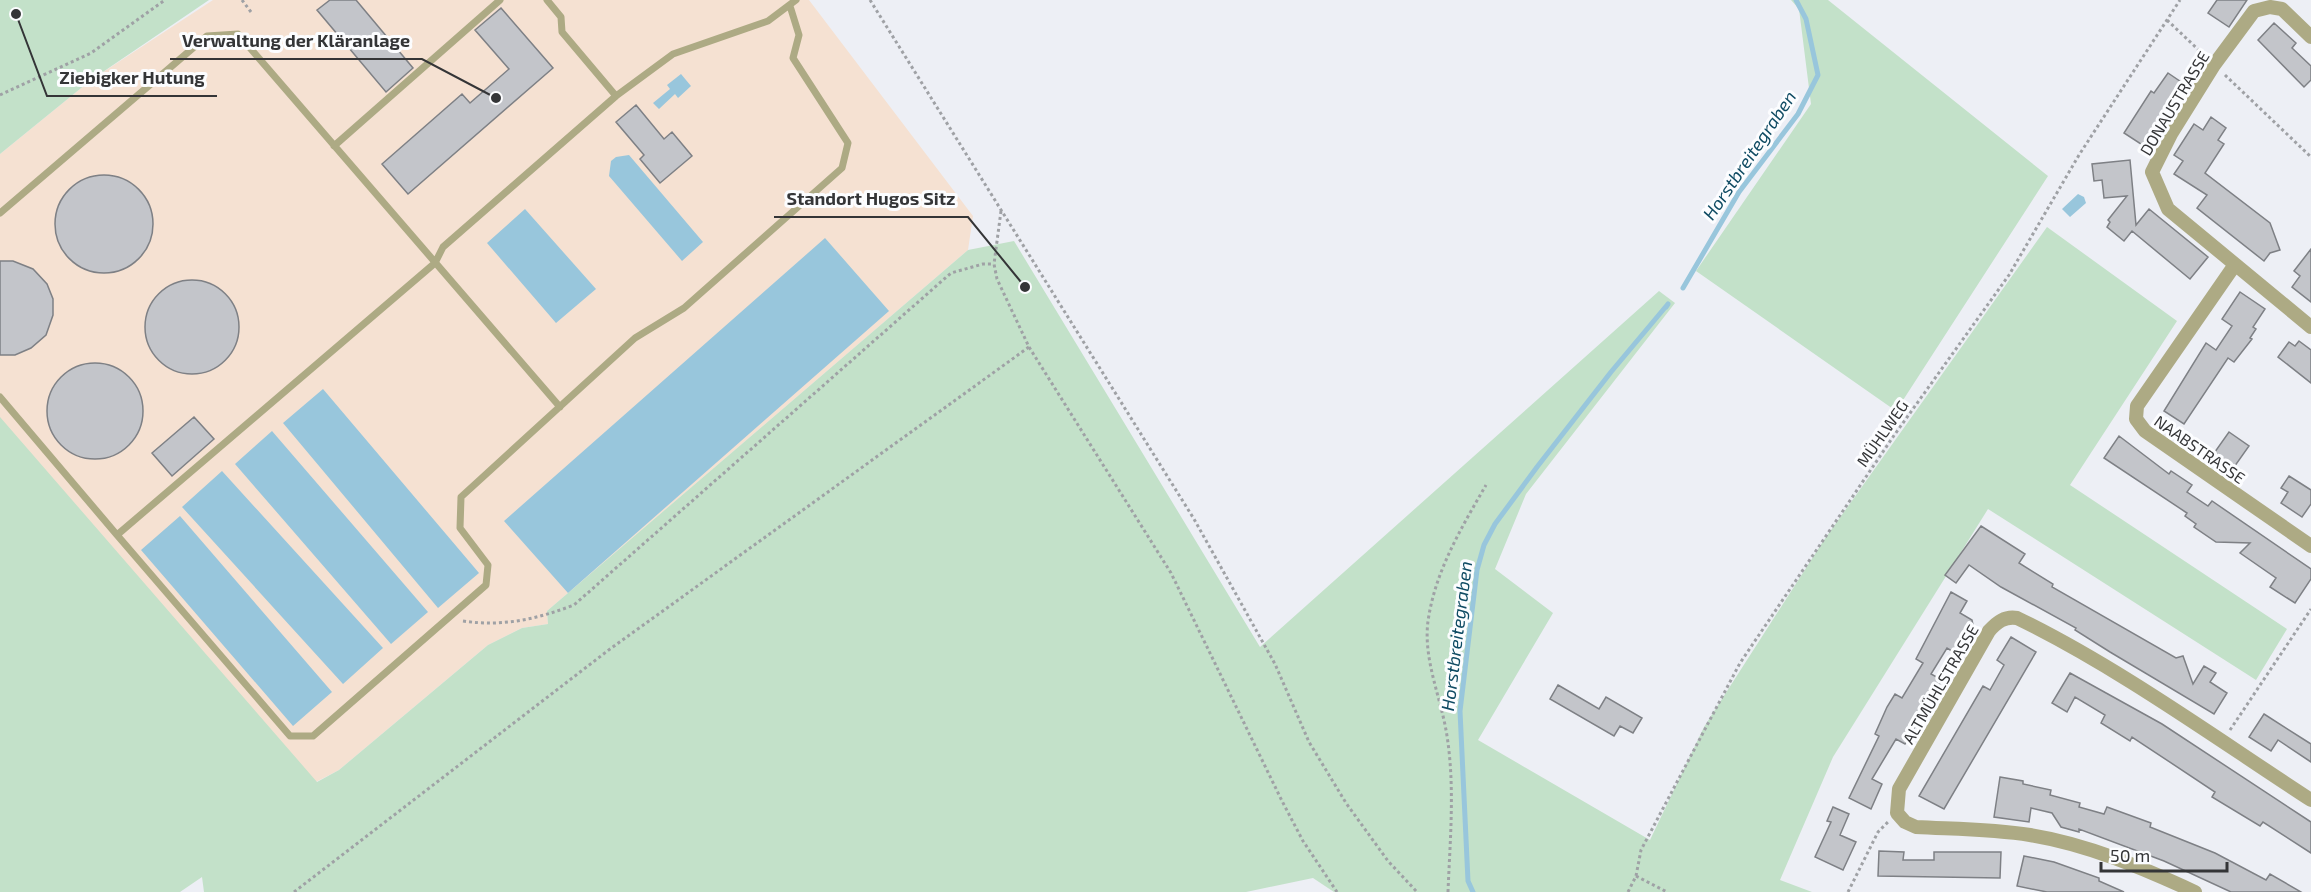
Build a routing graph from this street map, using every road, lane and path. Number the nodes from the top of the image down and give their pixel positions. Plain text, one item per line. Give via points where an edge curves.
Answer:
1 (165, 0) edge
2 (242, 0) edge
3 (500, 0) edge
4 (547, 0) edge
5 (796, 0) edge
6 (870, 0) edge
7 (2180, 0) edge
8 (790, 6) junction
9 (251, 12) dead end
10 (2167, 20) junction
11 (2311, 37) edge
12 (2214, 65) junction
13 (0, 95) edge
14 (616, 96) junction
15 (334, 146) junction
16 (2311, 157) edge
17 (1001, 209) junction
18 (0, 213) edge
19 (435, 263) junction
20 (994, 264) junction
21 (2234, 266) junction
22 (2311, 327) edge
23 (1029, 347) junction
24 (0, 397) edge
25 (560, 407) junction
26 (1486, 485) dead end
27 (117, 535) junction
28 (2311, 546) edge
29 (2311, 609) edge
30 (447, 619) junction
31 (2222, 741) junction
32 (2311, 800) edge
33 (1878, 832) dead end
34 (1636, 876) junction
35 (294, 892) edge
36 (1338, 892) edge
37 (1417, 892) edge
38 (1448, 892) edge
39 (1628, 892) edge
40 (1667, 892) edge
41 (1848, 892) edge
42 (2195, 892) edge

1 - 13 path via 91,53
2 - 9 path
3 - 15 lane
4 - 14 lane via 561,16 561,32
5 - 8 lane
6 - 17 path
7 - 10 path, MÜHLWEG
8 - 14 lane via 768,21 673,54
8 - 25 lane via 799,34 793,58 848,143 842,168 684,308 636,338
10 - 12 path
10 - 34 path, MÜHLWEG via 2079,155 2009,275 1862,481 1740,663 1641,850
11 - 12 street, DONAUSTRASSE via 2282,9 2253,11
12 - 16 path
12 - 21 street, DONAUSTRASSE via 2152,172 2168,209
14 - 19 lane via 443,247
15 - 18 lane via 238,34 207,36
15 - 19 lane
17 - 20 path
17 - 37 path via 1194,519 1275,664 1310,742 1346,802 1388,861
19 - 25 lane
19 - 27 lane
20 - 23 path via 997,279
20 - 30 path via 951,273 574,605 519,623 481,624
21 - 22 street, DONAUSTRASSE
21 - 28 street, NAABSTRASSE via 2137,406 2136,419 2145,431
23 - 35 path via 610,649
23 - 36 path via 1171,573 1282,801
24 - 27 lane
25 - 30 lane via 461,497 460,528 488,565 486,585
26 - 38 path via 1459,532 1434,591 1428,617 1428,652 1447,736 1452,786
27 - 30 lane via 290,736 313,736
29 - 31 path
31 - 32 street, ALTMÜHLSTRASSE
31 - 42 street, ALTMÜHLSTRASSE via 2066,645 2010,617 1989,631 1899,789 1897,800 1897,813 1916,827 2032,835 2117,860
33 - 41 path
34 - 39 path, MÜHLWEG
34 - 40 path

